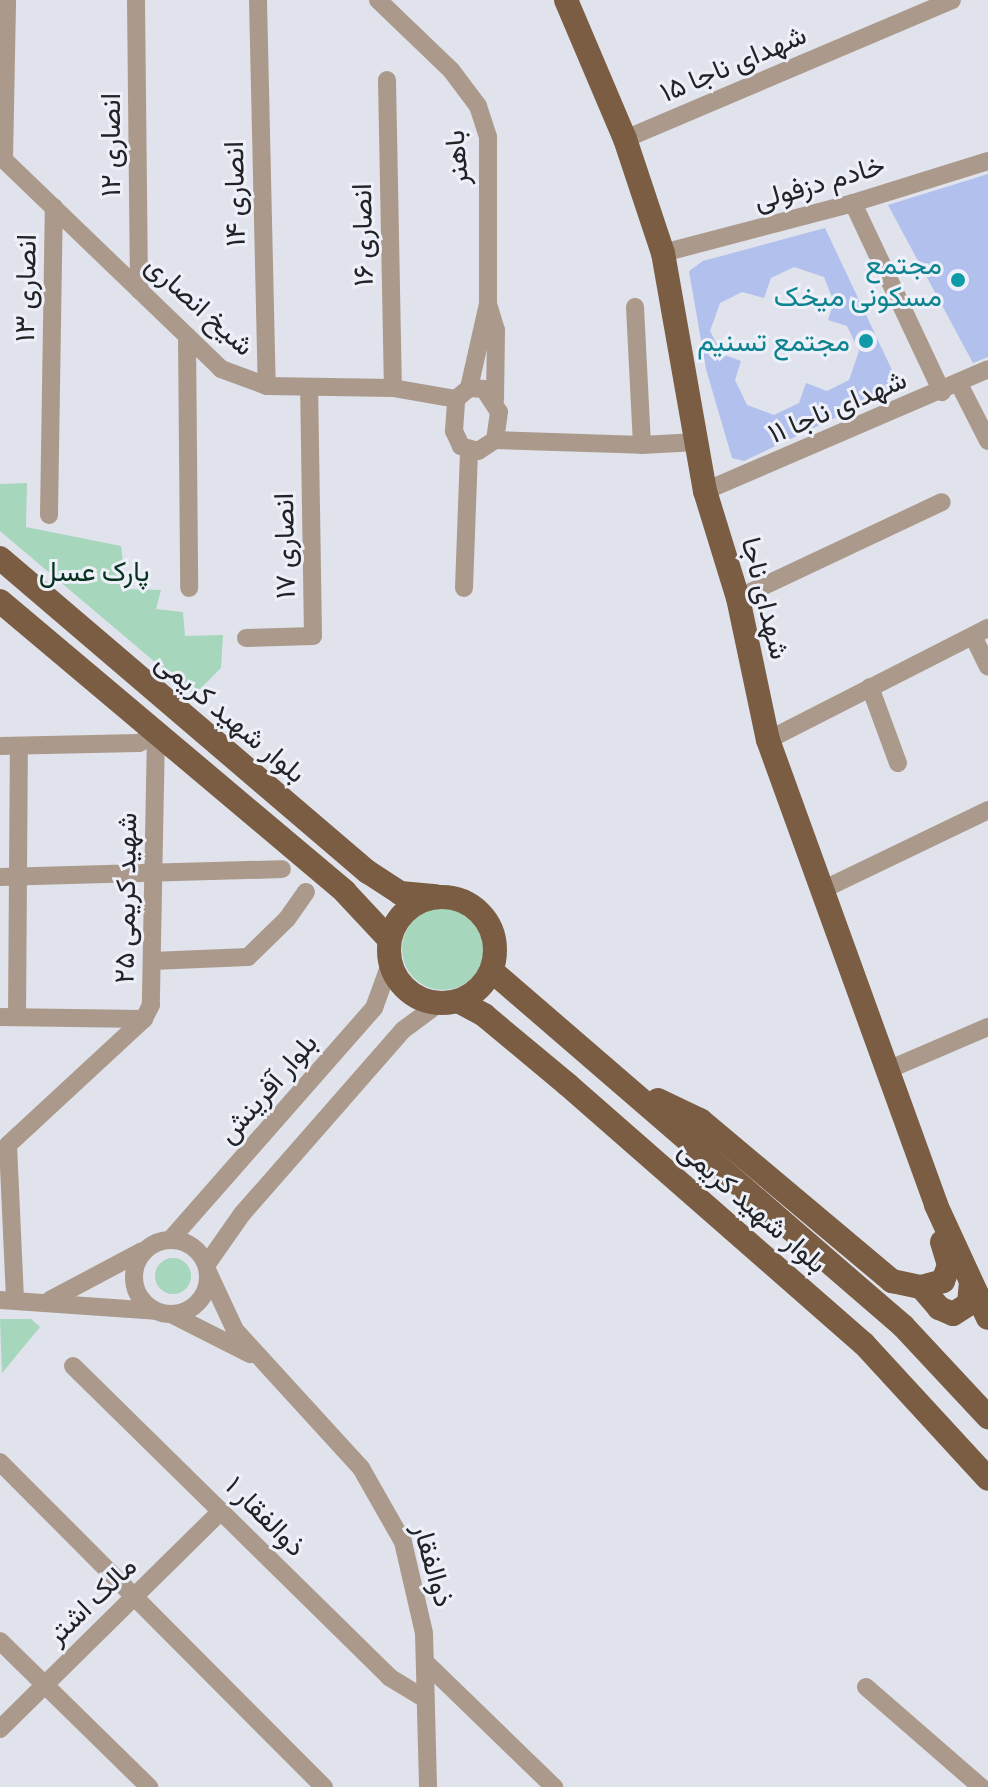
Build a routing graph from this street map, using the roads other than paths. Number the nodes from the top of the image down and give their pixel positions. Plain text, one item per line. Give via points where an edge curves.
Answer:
1 (7, 0) edge
2 (136, 0) edge
3 (258, 0) edge
4 (378, 0) edge
5 (566, 0) edge
6 (952, 0) edge
7 (387, 80) dead end
8 (625, 139) junction
9 (2, 158) edge
10 (988, 161) edge
11 (853, 203) junction
12 (54, 207) junction
13 (663, 253) junction
14 (139, 290) junction
15 (488, 304) junction
16 (635, 307) dead end
17 (187, 336) junction
18 (988, 369) edge
19 (267, 386) junction
20 (309, 388) junction
21 (393, 388) junction
22 (951, 388) junction
23 (463, 394) junction
24 (495, 400) junction
25 (495, 440) junction
26 (988, 441) edge
27 (697, 442) junction
28 (642, 445) junction
29 (469, 451) junction
30 (705, 491) junction
31 (942, 502) dead end
32 (49, 515) dead end
33 (0, 558) edge
34 (189, 588) dead end
35 (464, 588) dead end
36 (738, 598) junction
37 (3, 606) edge
38 (981, 632) edge
39 (246, 638) dead end
40 (988, 667) edge
41 (870, 687) junction
42 (156, 734) junction
43 (768, 740) junction
44 (0, 746) edge
45 (19, 747) junction
46 (898, 763) dead end
47 (988, 810) edge
48 (282, 869) dead end
49 (368, 872) junction
50 (9, 877) edge
51 (152, 877) junction
52 (820, 891) junction
53 (306, 892) dead end
54 (345, 892) junction
55 (436, 896) junction
56 (389, 939) junction
57 (152, 961) junction
58 (390, 964) junction
59 (492, 971) junction
60 (450, 1002) junction
61 (541, 1013) junction
62 (9, 1017) edge
63 (144, 1019) junction
64 (988, 1027) edge
65 (512, 1038) junction
66 (890, 1069) junction
67 (632, 1088) junction
68 (4, 1145) edge
69 (936, 1205) junction
70 (171, 1239) junction
71 (142, 1251) junction
72 (207, 1268) junction
73 (971, 1282) junction
74 (921, 1287) junction
75 (8, 1300) edge
76 (50, 1300) junction
77 (163, 1313) junction
78 (988, 1318) edge
79 (259, 1360) junction
80 (73, 1366) dead end
81 (988, 1417) edge
82 (0, 1462) edge
83 (988, 1479) edge
84 (221, 1511) junction
85 (134, 1596) junction
86 (0, 1641) edge
87 (425, 1662) junction
88 (44, 1685) junction
89 (866, 1687) dead end
90 (425, 1699) junction
91 (0, 1729) edge
92 (149, 1787) edge
93 (324, 1787) edge
94 (428, 1787) edge
95 (554, 1787) edge
96 (981, 1787) edge

1 - 9 street
2 - 14 street, انصاری ۱۲
3 - 19 street, انصاری ۱۴
4 - 15 street, باهنر via 451,70 478,106 488,137
5 - 8 main road, شهدای ناجا
6 - 8 street, شهدای ناجا ۱۵
7 - 21 street, انصاری ۱۶
8 - 13 main road, شهدای ناجا
9 - 12 street, شیخ انصاری
10 - 11 street, خادم دزفولی
11 - 13 street, خادم دزفولی
11 - 22 street
12 - 14 street, شیخ انصاری
12 - 32 street, انصاری ۱۳
13 - 27 main road, شهدای ناجا
14 - 17 street, شیخ انصاری
15 - 23 street, باهنر
15 - 24 street, باهنر via 496,330
16 - 28 street
17 - 19 street, شیخ انصاری via 221,369
17 - 34 street
18 - 22 street, شهدای ناجا ۱۱
19 - 20 street, شیخ انصاری
20 - 21 street, شیخ انصاری
20 - 39 street, انصاری ۱۷ via 313,636
21 - 23 street, شیخ انصاری
22 - 26 street
22 - 30 street, شهدای ناجا ۱۱
23 - 24 street via 484,389
23 - 29 street via 454,431
24 - 25 street
25 - 28 street
25 - 29 street via 486,449
27 - 28 street
27 - 30 main road, شهدای ناجا
29 - 35 street
30 - 36 main road, شهدای ناجا
31 - 36 street
33 - 49 main road, بلوار شهید کریمی
36 - 43 main road, شهدای ناجا
37 - 42 main road
38 - 40 street
38 - 41 street
41 - 43 street
41 - 46 street
42 - 45 street via 139,743
42 - 51 street, شهید کریمی ۲۵
42 - 54 main road
43 - 52 main road, شهدای ناجا
44 - 45 street
45 - 50 street
47 - 52 street
48 - 51 street
49 - 54 main road via 377,885 367,899 361,902
49 - 55 main road, بلوار شهید کریمی via 400,893
50 - 51 street
50 - 62 street
51 - 57 street, شهید کریمی ۲۵
52 - 66 main road, شهدای ناجا
53 - 57 street via 248,957
54 - 56 main road
55 - 56 main road via 406,910
55 - 59 main road via 467,902 485,918 495,940
56 - 58 main road
57 - 63 street, شهید کریمی ۲۵ via 151,1005
58 - 60 main road via 417,997
58 - 70 street, بلوار آفرینش via 374,1008
59 - 60 main road via 484,984
59 - 61 main road, بلوار شهید کریمی
60 - 65 main road, بلوار شهید کریمی
60 - 72 street via 403,1030 242,1214
61 - 65 main road via 518,1015 510,1029
61 - 67 main road, بلوار شهید کریمی
62 - 63 street
63 - 68 street, شهید کریمی ۲۵
64 - 66 street
65 - 83 main road, بلوار شهید کریمی via 864,1344
66 - 69 main road, شهدای ناجا
67 - 74 main road via 700,1120 873,1268 904,1286
67 - 81 main road, بلوار شهید کریمی via 903,1326
68 - 75 street
69 - 73 main road, شهدای ناجا
69 - 74 main road, شهدای ناجا via 949,1265 943,1281
70 - 71 street
70 - 72 street via 193,1246
71 - 76 street
71 - 77 street via 134,1285
72 - 77 street via 199,1302
72 - 79 street via 223,1311
73 - 74 main road via 969,1304 953,1314 939,1308
73 - 78 main road, شهدای ناجا
75 - 76 street
76 - 77 street
77 - 79 street
79 - 87 street, ذوالفقار via 323,1422 383,1503 418,1590
80 - 84 street, ذوالفقار ۱
82 - 85 street
84 - 85 street, مالک اشتر
84 - 90 street, ذوالفقار ۱ via 389,1677
85 - 88 street, مالک اشتر
85 - 93 street
86 - 88 street
87 - 90 street, ذوالفقار
87 - 95 street
88 - 91 street, مالک اشتر
88 - 92 street
89 - 96 street
90 - 94 street, ذوالفقار

